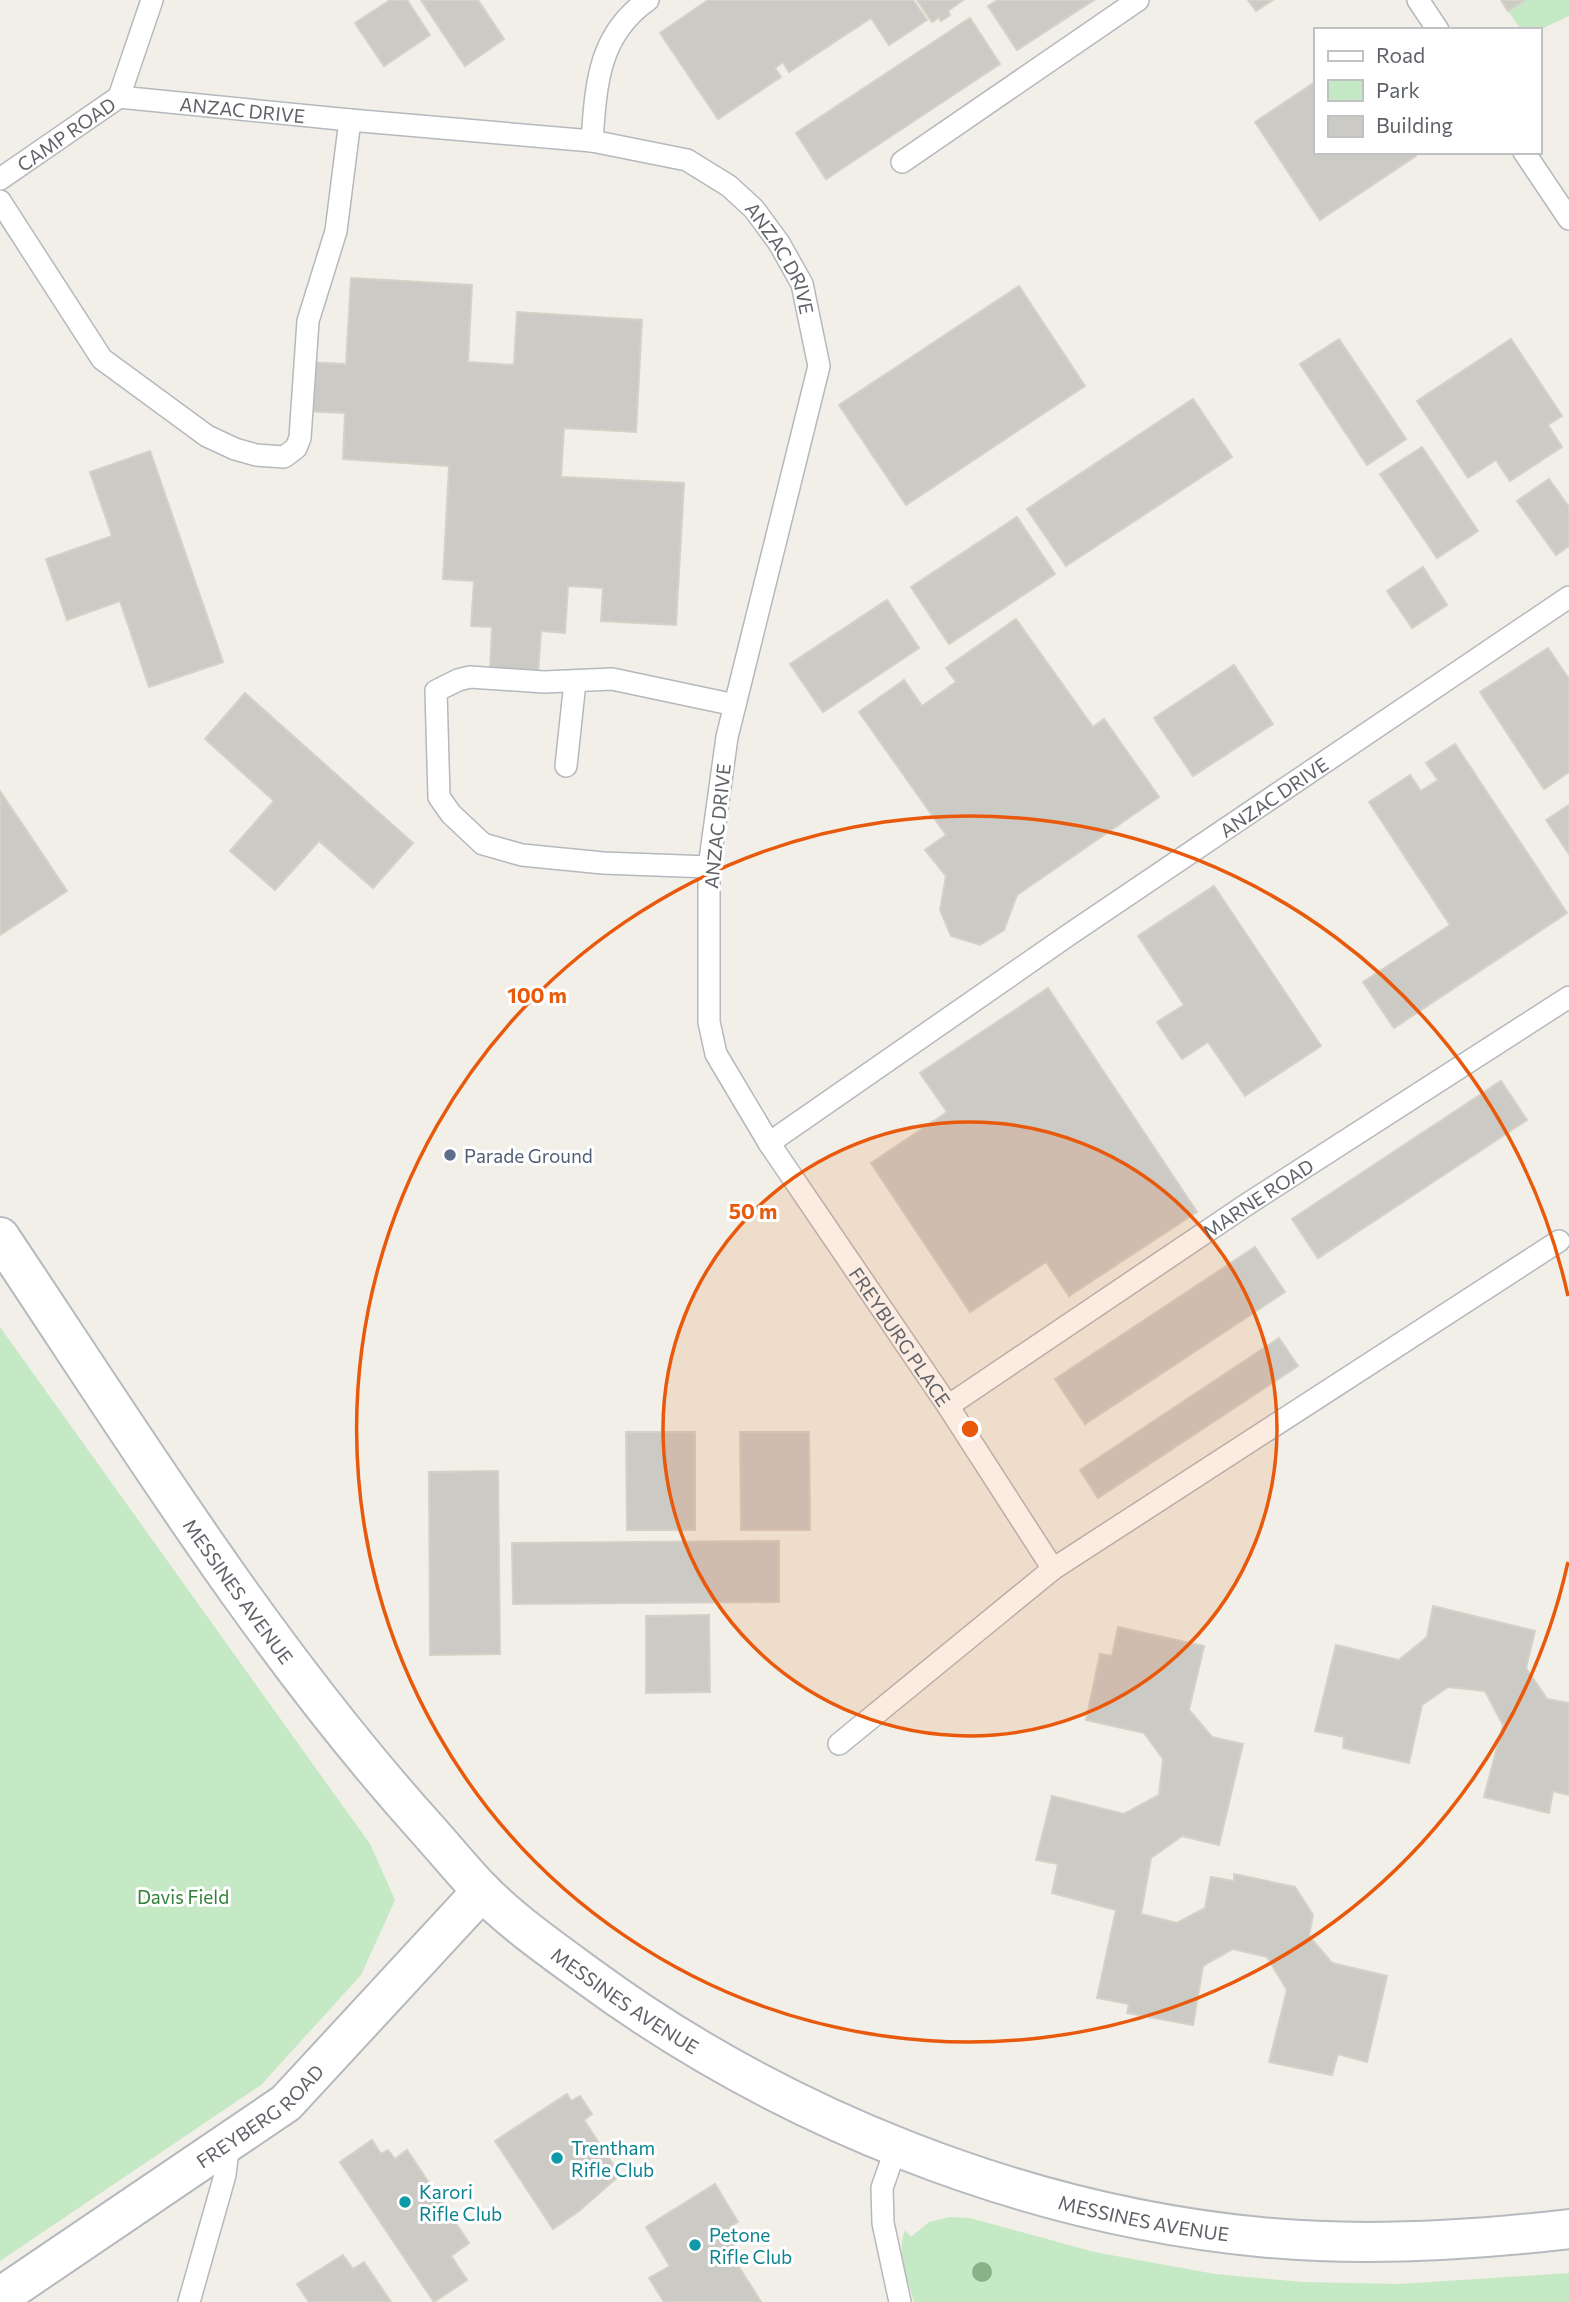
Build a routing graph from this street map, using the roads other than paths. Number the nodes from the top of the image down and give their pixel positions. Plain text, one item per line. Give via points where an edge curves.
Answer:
1 (152, 0) edge
2 (648, 0) edge
3 (1138, 0) edge
4 (1418, 0) edge
5 (1437, 28) edge
6 (119, 97) junction
7 (351, 120) junction
8 (592, 141) junction
9 (1525, 154) edge
10 (902, 162) dead end
11 (0, 179) edge
12 (0, 201) edge
13 (1569, 219) edge
14 (1569, 597) edge
15 (575, 682) junction
16 (735, 705) junction
17 (566, 766) dead end
18 (709, 867) junction
19 (1569, 997) edge
20 (769, 1143) junction
21 (0, 1237) edge
22 (1559, 1241) dead end
23 (948, 1406) junction
24 (1053, 1569) junction
25 (839, 1744) dead end
26 (482, 1891) junction
27 (229, 2141) junction
28 (896, 2148) junction
29 (1569, 2229) edge
30 (0, 2297) edge
31 (190, 2302) edge
32 (900, 2302) edge

1 - 6 lane, CAMP ROAD
2 - 8 lane via 633,10 613,35 596,83
3 - 10 lane
4 - 5 lane
6 - 7 lane, ANZAC DRIVE
6 - 11 lane, CAMP ROAD
7 - 8 lane, ANZAC DRIVE
7 - 12 lane via 336,231 308,321 300,438 284,457 256,455 207,436 102,359
8 - 16 lane, ANZAC DRIVE via 687,160 729,186 767,226 802,284 819,366
9 - 13 lane
14 - 20 lane, ANZAC DRIVE
15 - 16 lane via 612,679
15 - 17 lane
15 - 18 lane via 470,677 436,691 439,797 451,814 483,844 522,855
16 - 18 lane, ANZAC DRIVE
18 - 20 lane, ANZAC DRIVE via 709,1022 716,1054
19 - 23 lane, MARNE ROAD
20 - 23 lane, FREYBURG PLACE
21 - 26 street, MESSINES AVENUE via 235,1588 299,1675 356,1748
22 - 24 lane
23 - 24 lane, FREYBURG PLACE
24 - 25 lane
26 - 27 street, FREYBERG ROAD via 286,2103
26 - 28 street, MESSINES AVENUE via 635,2011 739,2074
27 - 30 street, FREYBERG ROAD
27 - 31 lane via 225,2175
28 - 29 street, MESSINES AVENUE via 1091,2208 1261,2238 1394,2242
28 - 32 lane via 882,2188 883,2223

